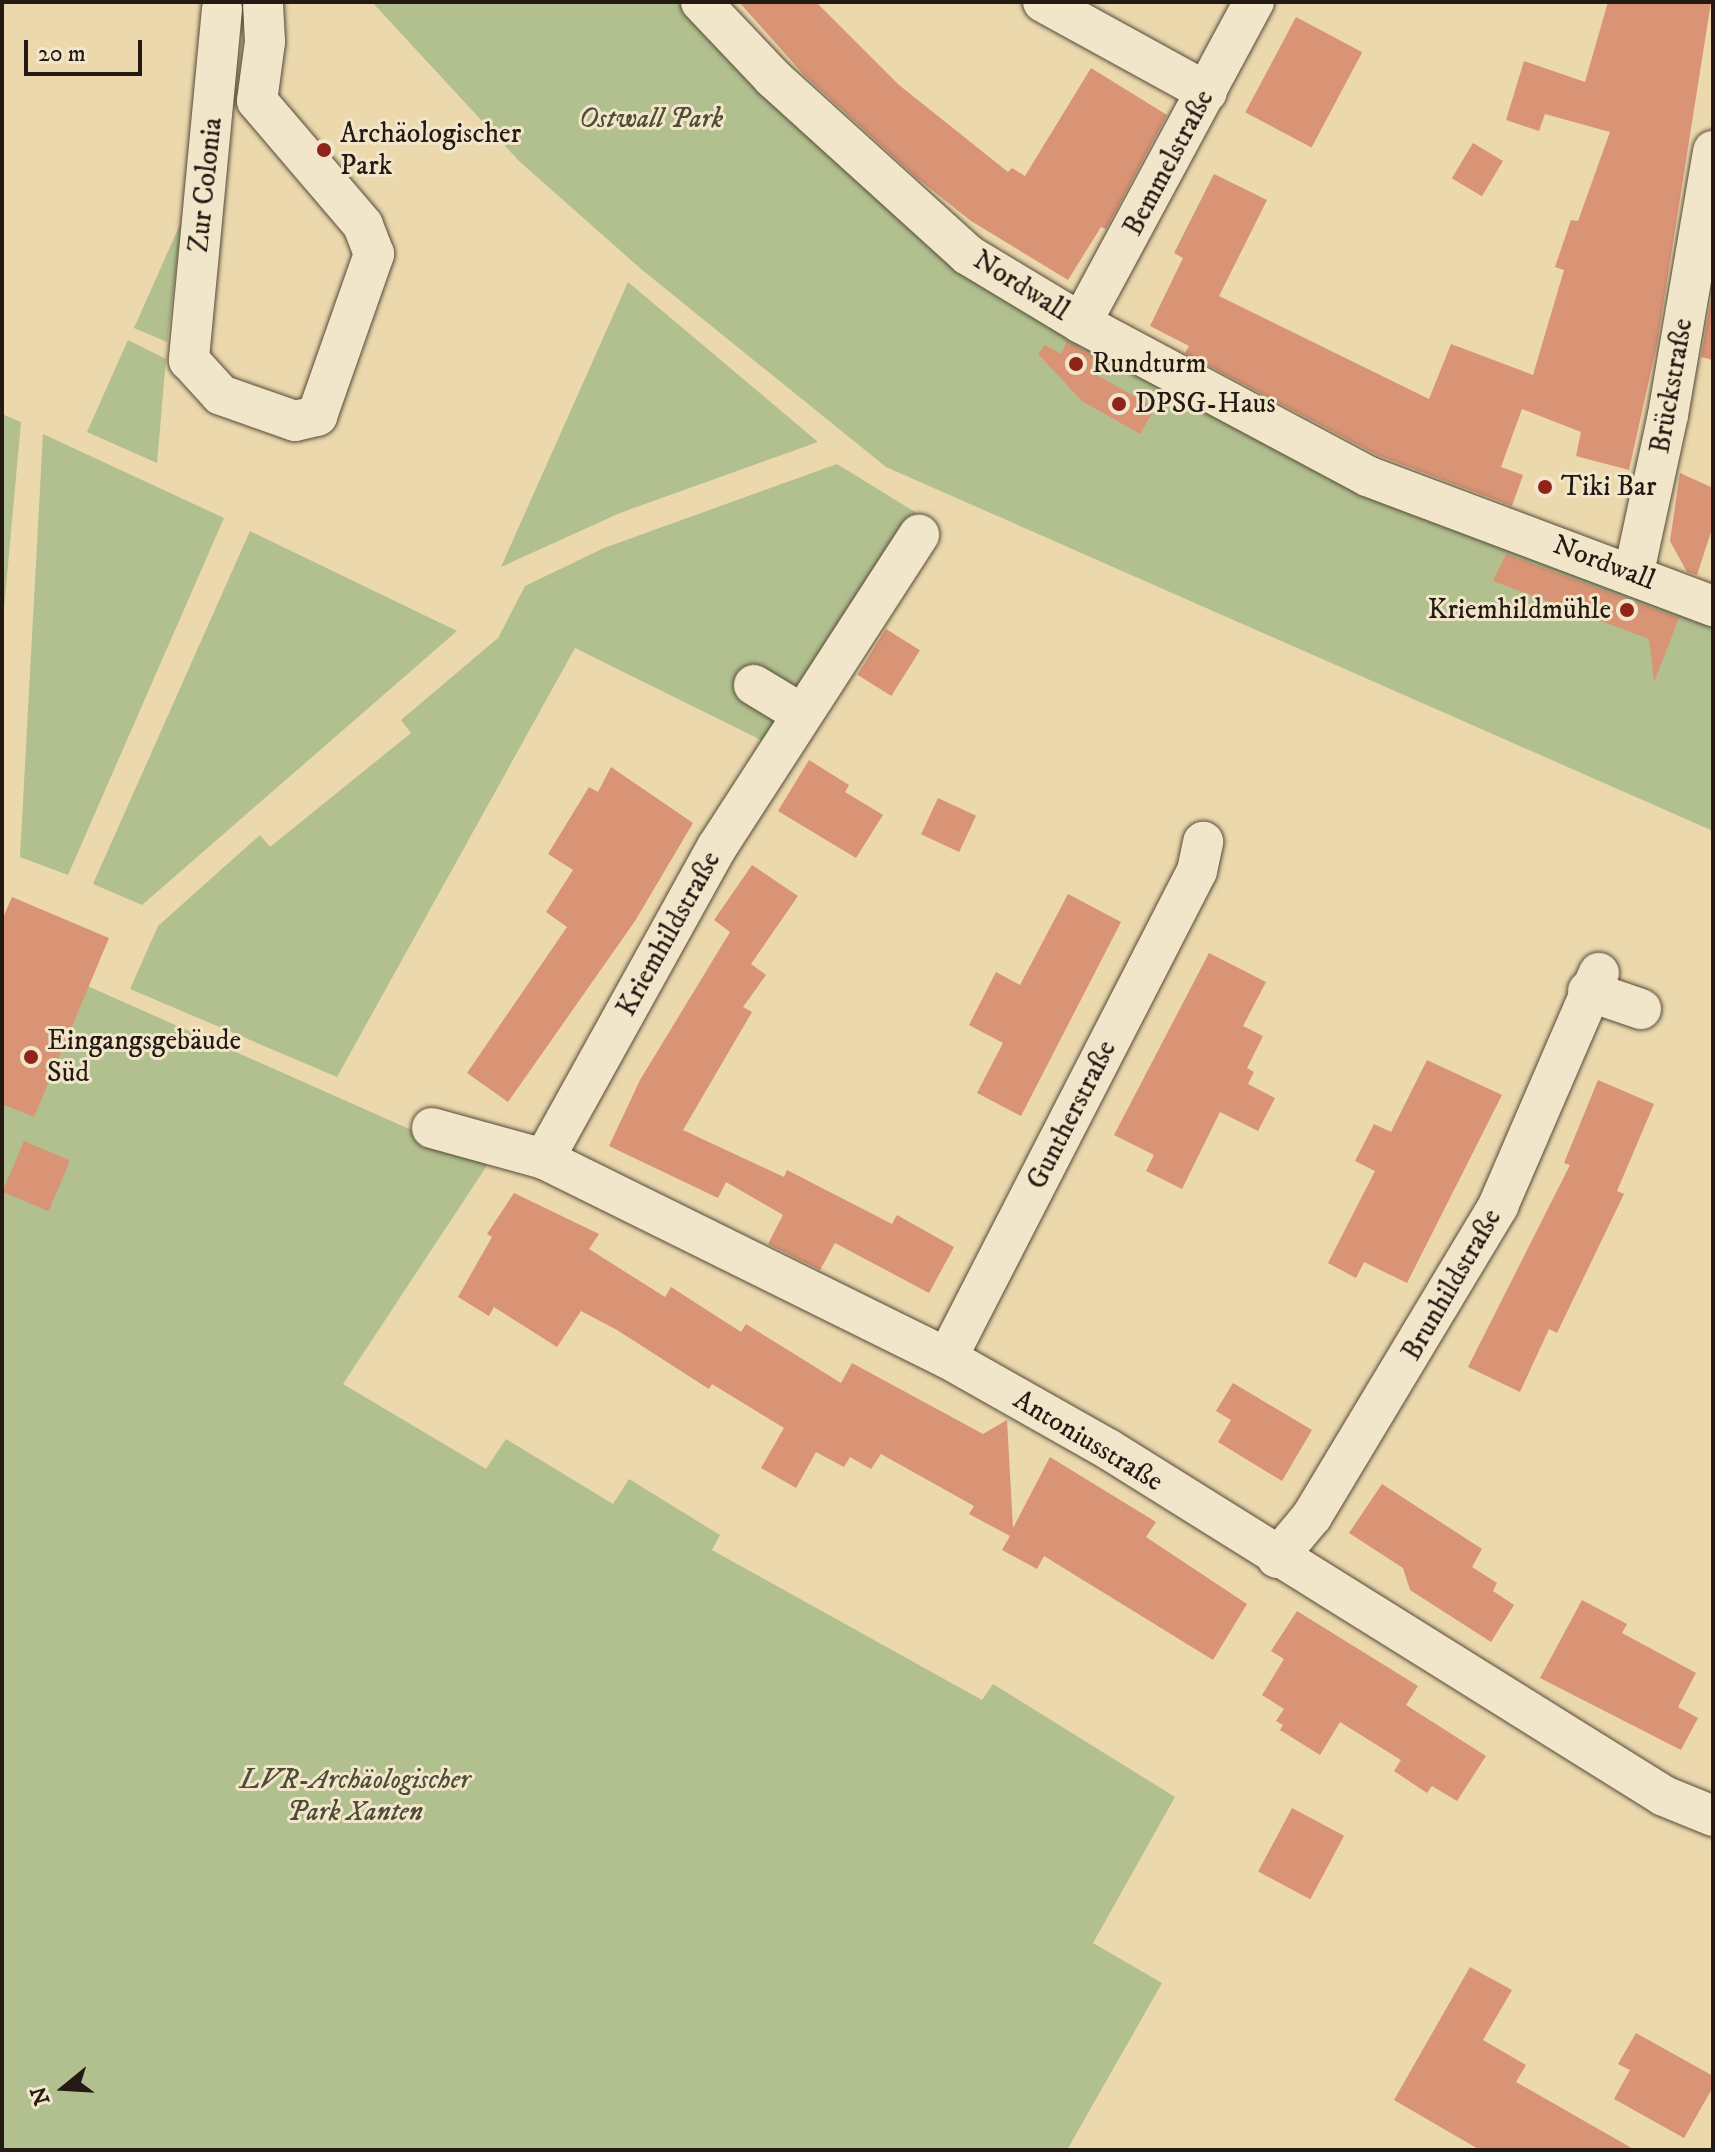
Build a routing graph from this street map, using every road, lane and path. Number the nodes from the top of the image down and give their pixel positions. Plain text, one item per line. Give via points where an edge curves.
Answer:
1 (701, 2) edge
2 (1043, 2) edge
3 (1254, 2) edge
4 (266, 4) edge
5 (215, 6) edge
6 (1207, 92) junction
7 (1713, 151) edge
8 (1081, 323) junction
9 (919, 535) dead end
10 (1634, 572) junction
11 (1713, 606) edge
12 (754, 685) dead end
13 (802, 714) junction
14 (1189, 857) dead end
15 (1641, 1009) dead end
16 (432, 1128) dead end
17 (544, 1159) junction
18 (947, 1358) junction
19 (1277, 1558) junction
20 (1713, 1816) edge

1 - 8 street, Nordwall via 872,172 968,255
2 - 6 street
3 - 6 street, Bemmelstraße
4 - 5 street
4 - 5 street, Zur Colonia via 257,101 363,225 374,254 317,416 295,421 221,395 189,360
6 - 8 street, Bemmelstraße
7 - 10 street, Brückstraße via 1668,415
8 - 10 street, Nordwall via 1367,476
9 - 13 street, Kriemhildstraße
10 - 11 street, Nordwall
12 - 13 street
13 - 17 street, Kriemhildstraße via 717,847
14 - 18 street, Guntherstraße
15 - 19 street, Brunhildstraße via 1594,982 1498,1206 1320,1503
16 - 17 street, Antoniusstraße
17 - 18 street, Antoniusstraße
18 - 19 street, Antoniusstraße via 1108,1449
19 - 20 street, Antoniusstraße via 1664,1796

